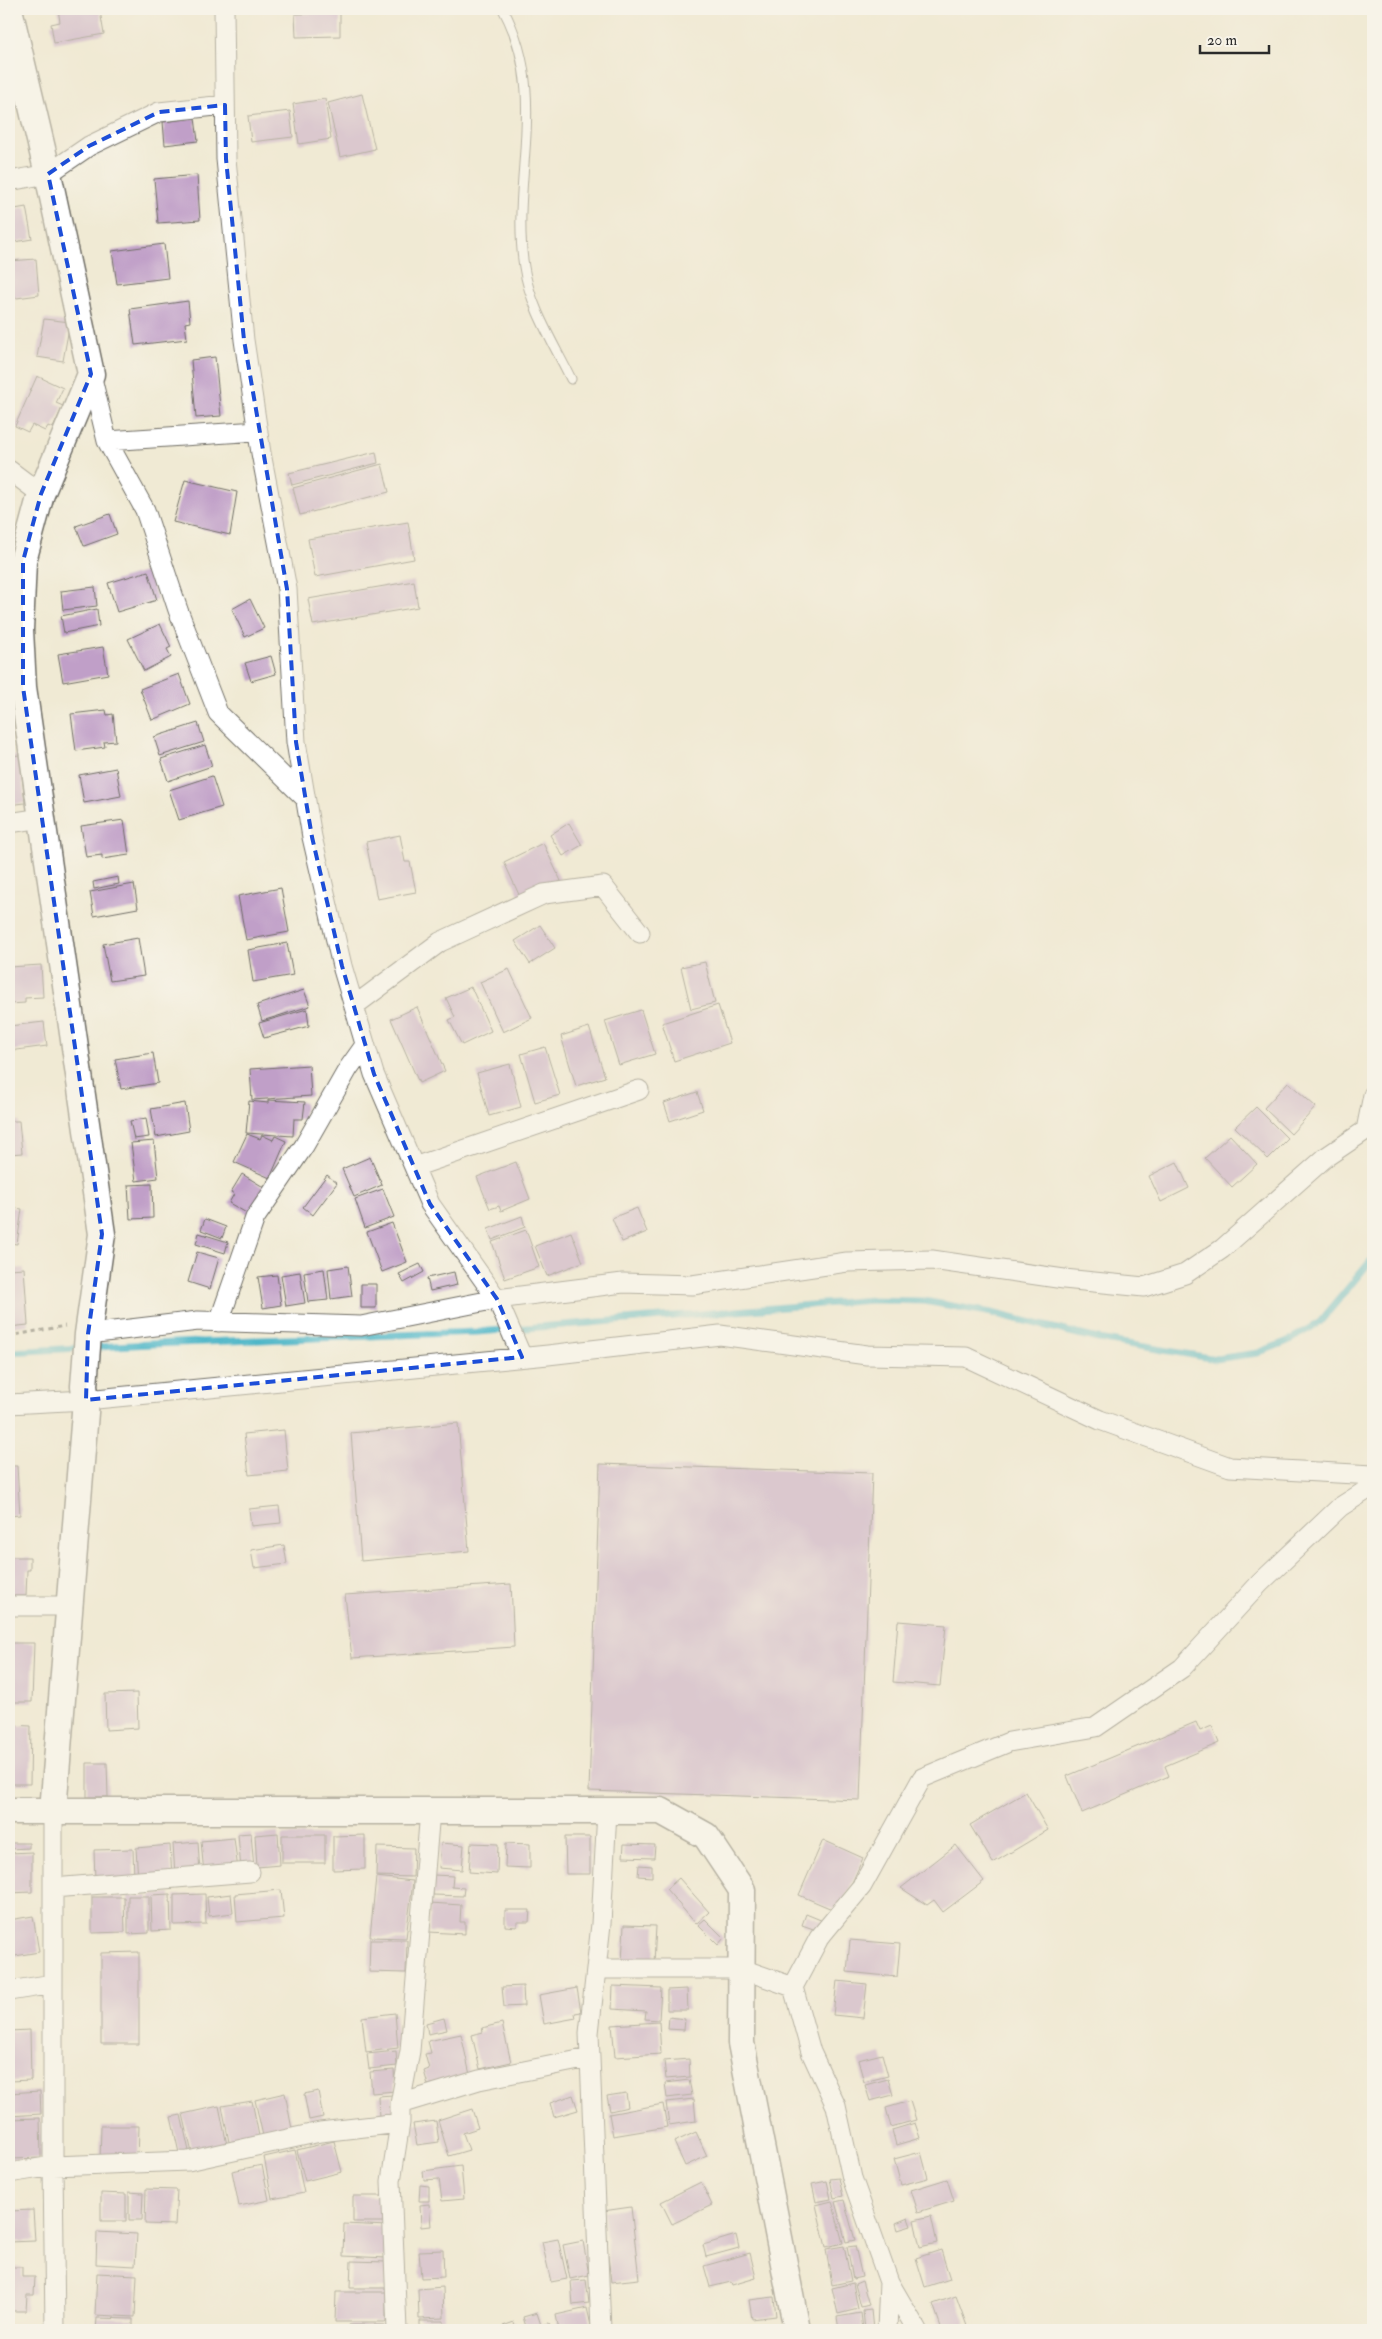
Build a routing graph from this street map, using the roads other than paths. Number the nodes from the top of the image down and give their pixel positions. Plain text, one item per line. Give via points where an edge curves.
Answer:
1 (9, 9) edge
2 (224, 9) edge
3 (503, 9) edge
4 (225, 105) junction
5 (48, 174) junction
6 (9, 181) edge
7 (91, 374) junction
8 (571, 379) dead end
9 (258, 431) junction
10 (107, 441) junction
11 (9, 470) edge
12 (41, 494) junction
13 (14, 631) edge
14 (305, 798) junction
15 (42, 818) junction
16 (9, 823) edge
17 (640, 933) dead end
18 (354, 1006) junction
19 (365, 1045) junction
20 (639, 1090) dead end
21 (1373, 1096) edge
22 (414, 1167) junction
23 (500, 1305) junction
24 (219, 1322) junction
25 (89, 1328) junction
26 (519, 1349) junction
27 (85, 1393) junction
28 (9, 1404) edge
29 (1373, 1475) edge
30 (1373, 1486) edge
31 (9, 1606) edge
32 (70, 1606) junction
33 (9, 1811) edge
34 (53, 1811) junction
35 (430, 1811) junction
36 (607, 1811) junction
37 (250, 1872) dead end
38 (53, 1888) junction
39 (596, 1969) junction
40 (742, 1969) junction
41 (53, 1984) junction
42 (793, 1987) junction
43 (9, 1991) edge
44 (589, 2058) junction
45 (400, 2114) junction
46 (52, 2166) junction
47 (9, 2172) edge
48 (889, 2282) junction
49 (55, 2330) edge
50 (397, 2330) edge
51 (600, 2330) edge
52 (798, 2330) edge
53 (887, 2330) edge
54 (917, 2330) edge

1 - 5 street
2 - 4 street
3 - 8 lane via 516,40 527,91 522,228 524,269 535,304
4 - 5 street via 159,112 89,146
4 - 9 street via 228,178 244,340
5 - 6 street
5 - 7 street
7 - 10 street
7 - 12 street
9 - 10 street
9 - 14 street via 287,589 296,742
10 - 14 street via 146,510 178,610 218,713
11 - 12 street
12 - 13 street via 23,561
13 - 15 street
14 - 18 street
15 - 16 street
15 - 25 street via 102,1234
17 - 18 street via 602,886 544,894 440,942
18 - 19 street
19 - 22 street
19 - 24 street via 256,1218
20 - 22 street
21 - 23 street via 1366,1130 1326,1157 1222,1249 1185,1274 1144,1286 1064,1280 922,1260 847,1262 692,1285 623,1283
22 - 23 street via 430,1204
23 - 24 street via 361,1326
23 - 26 street
24 - 25 street
25 - 27 street
26 - 27 street
26 - 29 street via 720,1335 867,1355 966,1357 1100,1420 1230,1467
27 - 28 street
27 - 32 street
30 - 42 street via 1340,1507 1267,1576 1182,1668 1096,1727 1009,1742 922,1778 862,1886 819,1938
31 - 32 street
32 - 34 street
33 - 34 street
34 - 35 street
34 - 38 street
35 - 36 street
35 - 45 street via 410,2051
36 - 39 street
36 - 40 street via 661,1811 706,1836 742,1890
37 - 38 street
38 - 41 street
39 - 40 street
39 - 44 street
40 - 42 street
40 - 52 street via 741,2043
41 - 43 street
41 - 46 street
42 - 48 street via 811,2052 836,2106 852,2178
44 - 45 street via 479,2080
44 - 51 street
45 - 46 street via 188,2161
45 - 50 street via 391,2181
46 - 47 street
46 - 49 street
48 - 53 street
48 - 54 street

